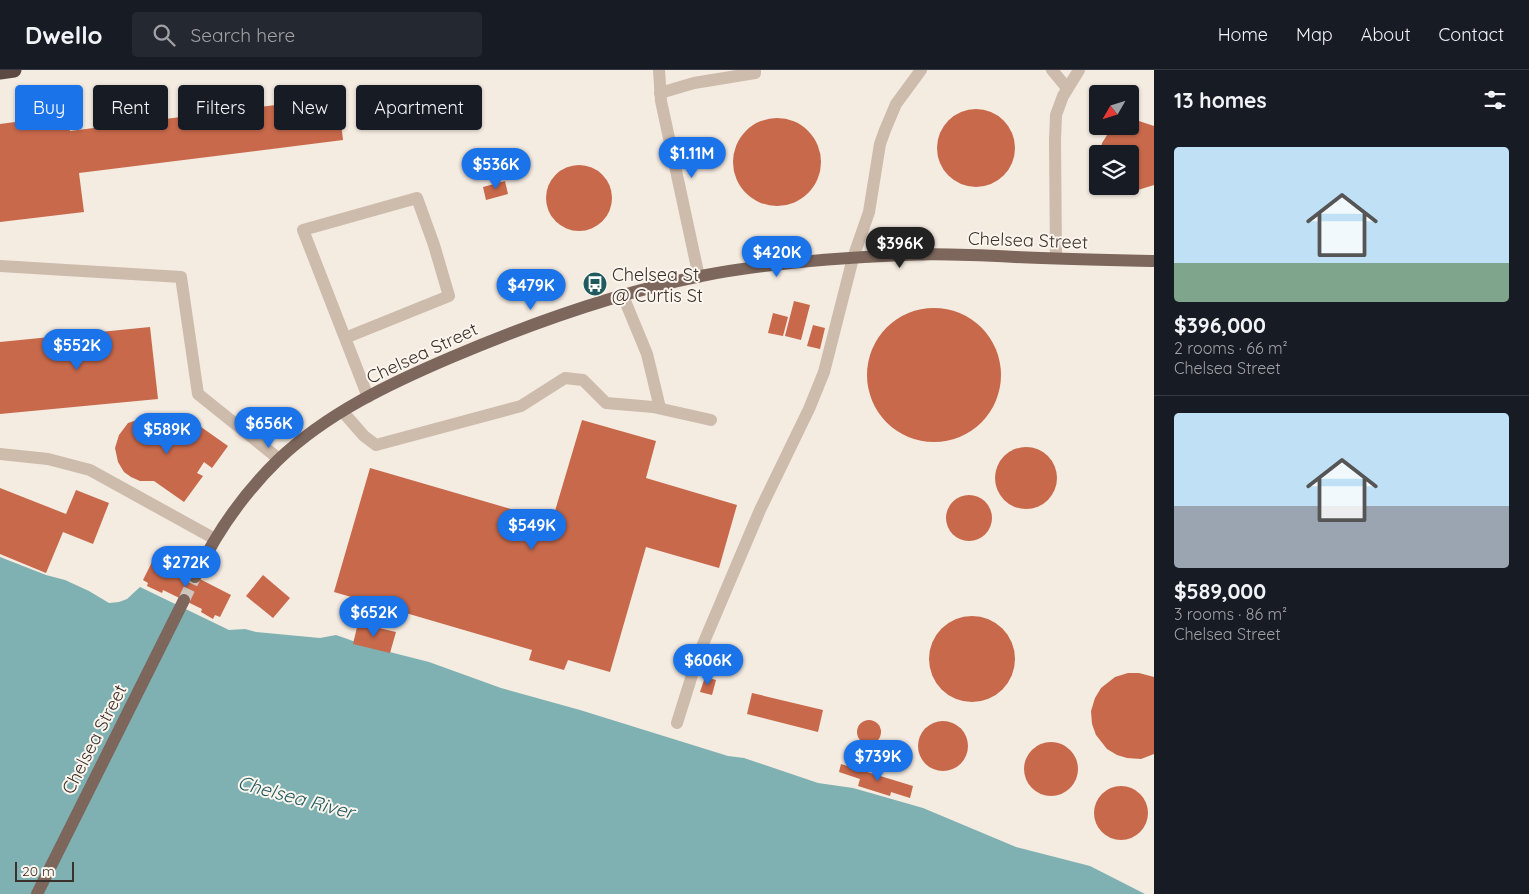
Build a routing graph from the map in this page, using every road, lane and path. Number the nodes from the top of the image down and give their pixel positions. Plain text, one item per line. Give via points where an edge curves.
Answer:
1 (14, 70) edge
2 (659, 70) edge
3 (755, 70) edge
4 (921, 70) edge
5 (1052, 70) edge
6 (1079, 70) edge
7 (0, 72) edge
8 (1067, 88) junction
9 (660, 89) junction
10 (853, 258) junction
11 (1056, 258) junction
12 (1154, 261) edge
13 (0, 266) edge
14 (698, 277) junction
15 (623, 296) junction
16 (345, 338) junction
17 (368, 397) junction
18 (660, 408) junction
19 (343, 412) junction
20 (711, 420) dead end
21 (0, 454) edge
22 (279, 459) junction
23 (215, 539) junction
24 (195, 577) tunnel mouth
25 (184, 600) tunnel mouth
26 (677, 723) dead end
27 (37, 894) edge

1 - 7 highway
2 - 9 street
3 - 9 street via 755,73
4 - 10 street via 896,104 885,130 869,212
5 - 8 street
6 - 8 street
8 - 11 street via 1059,104 1055,126
9 - 14 street
10 - 11 main road, Chelsea Street via 905,254
10 - 14 main road, Chelsea Street via 770,265
10 - 26 street via 824,372 698,656
11 - 12 main road, Chelsea Street
13 - 22 street via 181,277 198,394
14 - 15 main road, Chelsea Street
15 - 17 main road, Chelsea Street via 546,320 473,348
15 - 18 street via 647,354
16 - 16 street via 303,230 418,198 449,296
16 - 17 street
17 - 19 main road, Chelsea Street
18 - 19 street via 606,403 583,380 565,378 521,406 376,445
18 - 20 street
19 - 22 main road, Chelsea Street
21 - 23 street via 48,459 90,470
22 - 23 main road, Chelsea Street via 244,497
23 - 24 main road, Chelsea Street
25 - 27 main road, Chelsea Street

